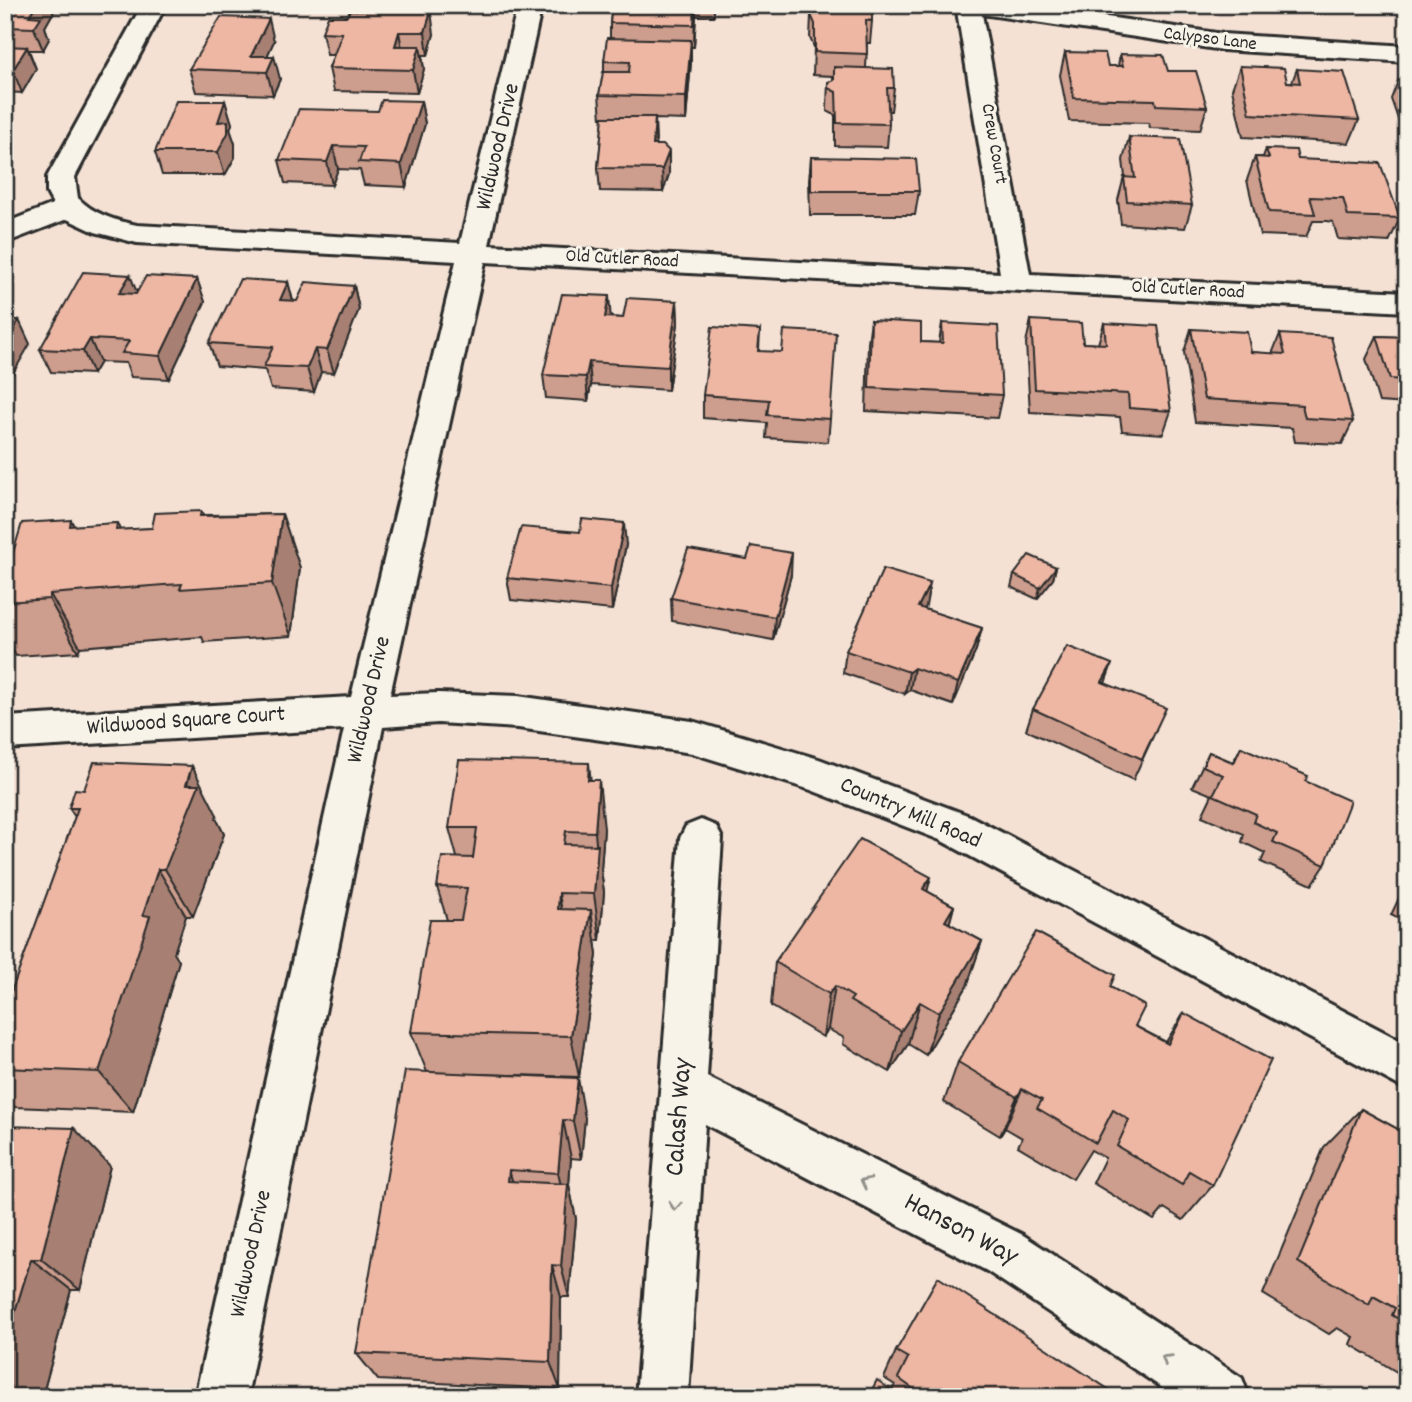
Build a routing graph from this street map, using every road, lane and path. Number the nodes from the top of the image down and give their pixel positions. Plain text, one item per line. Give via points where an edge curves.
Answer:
1 (154, 5) edge
2 (530, 5) edge
3 (968, 5) edge
4 (974, 5) edge
5 (1407, 54) edge
6 (70, 207) junction
7 (5, 234) edge
8 (475, 251) junction
9 (1017, 283) junction
10 (1407, 302) edge
11 (367, 711) junction
12 (5, 733) edge
13 (701, 838) dead end
14 (1407, 1068) edge
15 (682, 1090) junction
16 (221, 1397) edge
17 (662, 1397) edge
18 (1223, 1397) edge

1 - 6 street via 61,177 61,193
2 - 8 street, Wildwood Drive
3 - 9 street, Crew Court
4 - 5 street, Calypso Lane via 1223,42
6 - 7 street
6 - 8 street, Old Cutler Road via 92,222 137,234
8 - 9 street, Old Cutler Road
8 - 11 street, Wildwood Drive
9 - 10 street, Old Cutler Road
11 - 12 street, Wildwood Square Court
11 - 14 street, Country Mill Road via 438,708 532,714 692,737 819,776 955,828
11 - 16 street, Wildwood Drive
13 - 15 street, Calash Way
15 -> 17 street, Calash Way
18 -> 15 street, Hanson Way via 1005,1253

